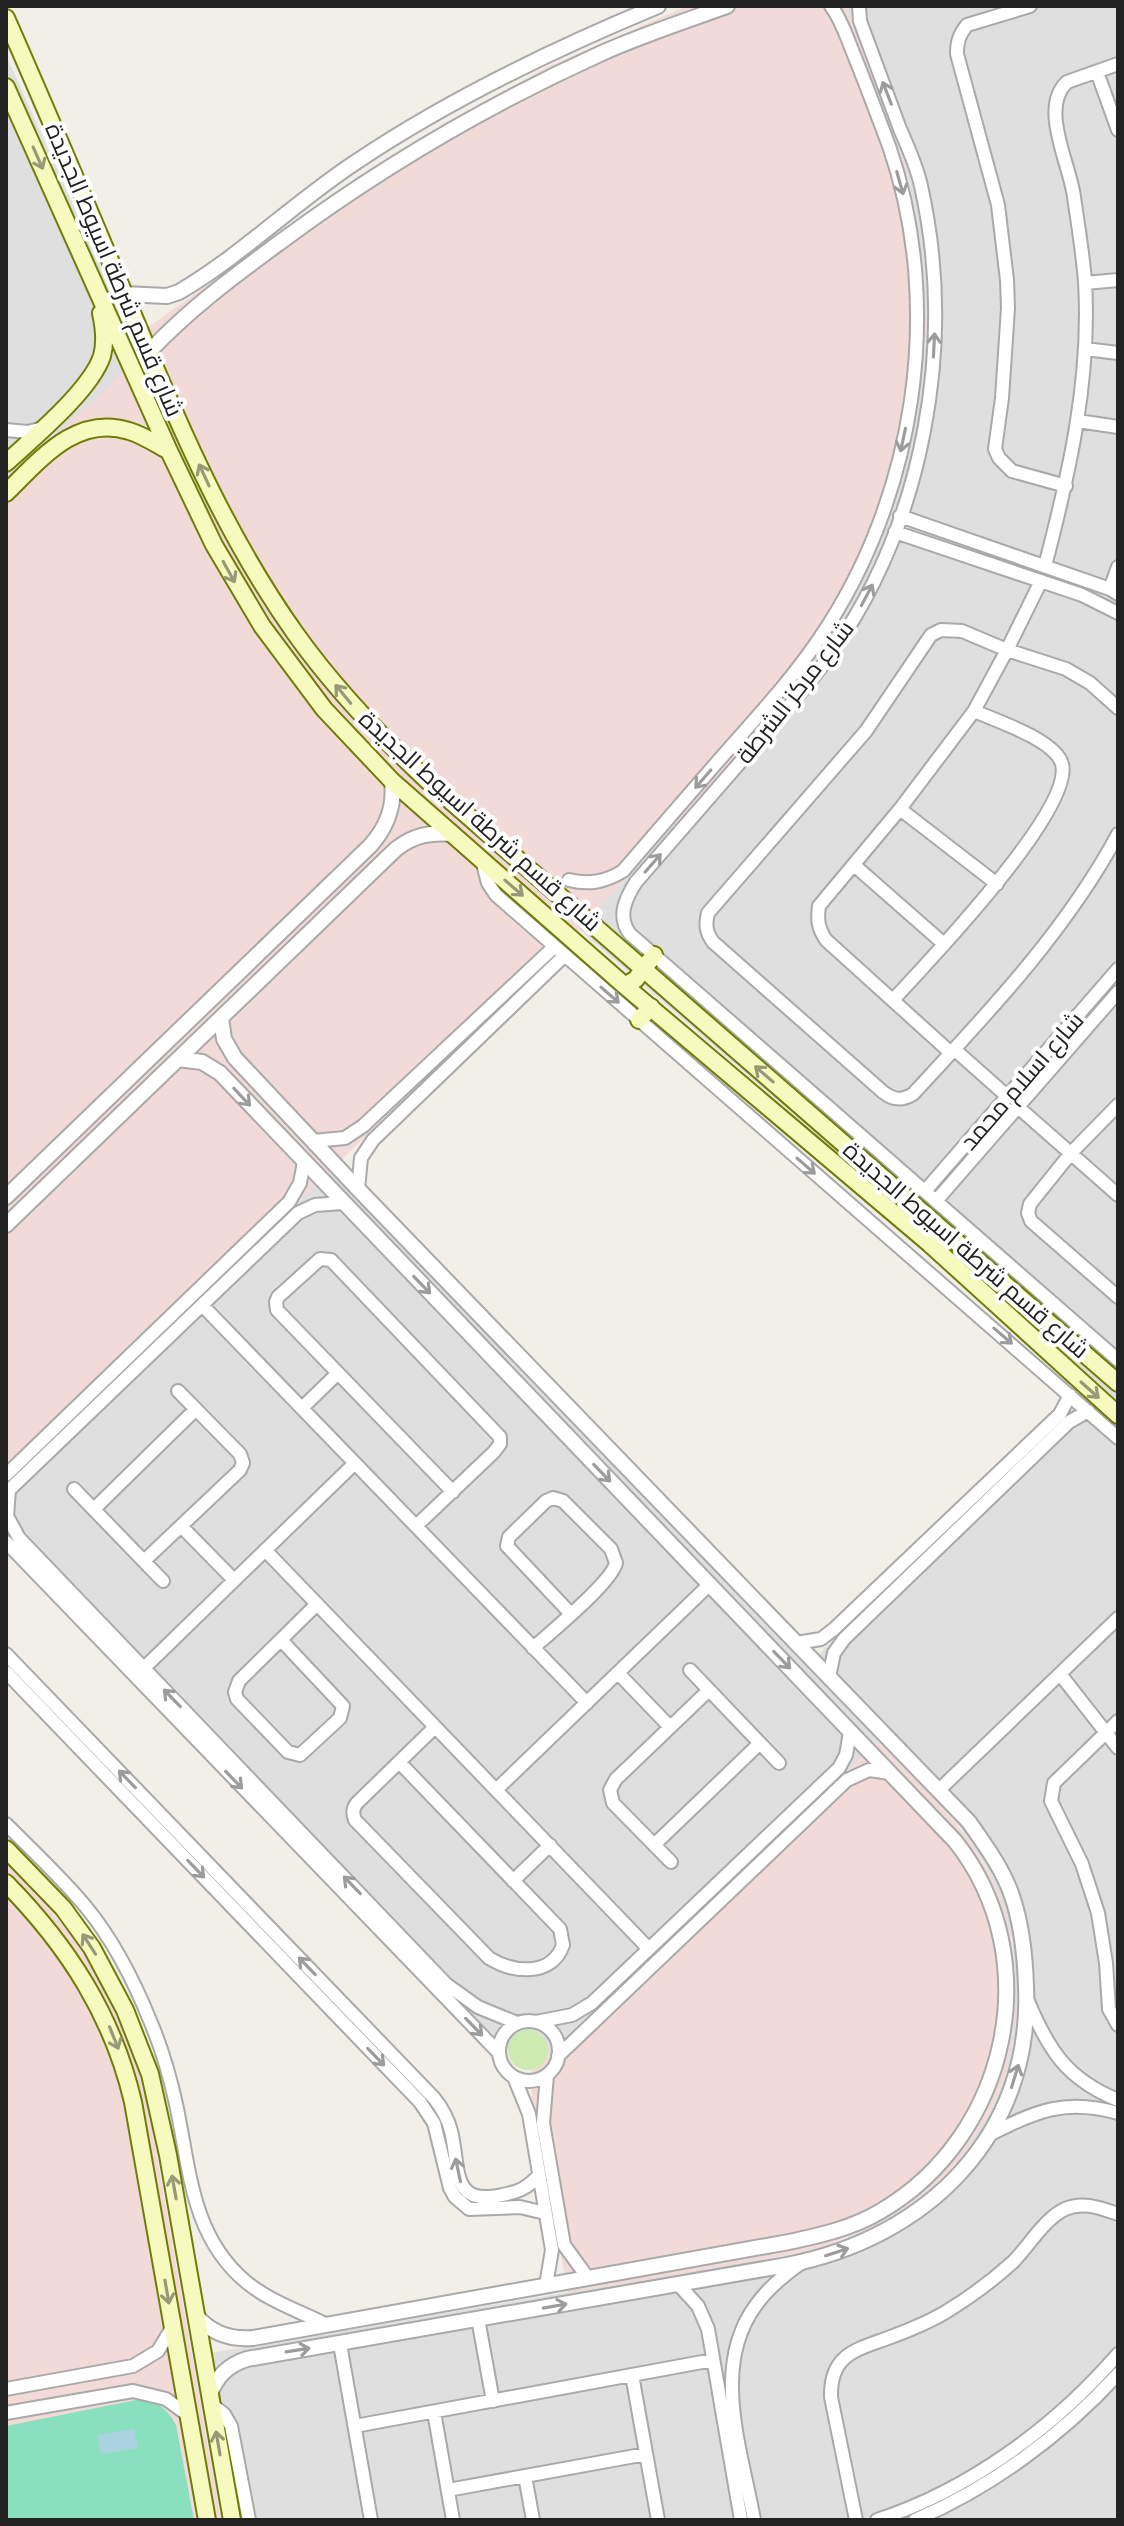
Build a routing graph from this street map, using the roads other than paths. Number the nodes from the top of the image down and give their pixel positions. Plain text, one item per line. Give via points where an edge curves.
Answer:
1 (658, 6) edge
2 (727, 6) edge
3 (831, 6) edge
4 (859, 6) edge
5 (1030, 6) edge
6 (6, 18) edge
7 (1118, 64) edge
8 (1097, 72) junction
9 (38, 90) junction
10 (9, 94) edge
11 (1118, 130) edge
12 (1118, 280) edge
13 (1085, 283) junction
14 (98, 291) junction
15 (123, 294) junction
16 (1085, 349) junction
17 (149, 352) junction
18 (1118, 353) edge
19 (1078, 421) junction
20 (1118, 427) edge
21 (43, 428) junction
22 (6, 430) edge
23 (61, 441) junction
24 (169, 451) junction
25 (6, 463) edge
26 (894, 477) junction
27 (911, 480) junction
28 (1066, 486) junction
29 (6, 493) edge
30 (900, 516) junction
31 (895, 532) junction
32 (1045, 566) junction
33 (1118, 567) edge
34 (1041, 581) junction
35 (1087, 581) junction
36 (1114, 591) edge
37 (1082, 595) junction
38 (1118, 613) edge
39 (282, 614) junction
40 (262, 626) junction
41 (297, 637) junction
42 (279, 650) junction
43 (1007, 650) junction
44 (1118, 708) edge
45 (974, 711) junction
46 (392, 781) junction
47 (900, 809) junction
48 (453, 834) junction
49 (1118, 834) edge
50 (482, 860) junction
51 (854, 865) junction
52 (997, 884) junction
53 (563, 886) junction
54 (944, 944) junction
55 (570, 954) junction
56 (649, 961) junction
57 (1118, 969) edge
58 (625, 986) junction
59 (1118, 992) edge
60 (893, 1000) junction
61 (651, 1007) junction
62 (697, 1015) junction
63 (221, 1018) junction
64 (639, 1020) junction
65 (680, 1032) junction
66 (1062, 1046) junction
67 (953, 1051) junction
68 (178, 1059) junction
69 (800, 1094) junction
70 (1008, 1097) junction
71 (1118, 1105) edge
72 (1018, 1107) junction
73 (313, 1141) junction
74 (1071, 1153) junction
75 (304, 1162) junction
76 (35, 1169) junction
77 (50, 1183) junction
78 (358, 1189) junction
79 (925, 1191) junction
80 (1118, 1195) edge
81 (6, 1197) edge
82 (936, 1201) junction
83 (343, 1203) junction
84 (6, 1225) edge
85 (239, 1260) junction
86 (997, 1277) junction
87 (985, 1292) junction
88 (462, 1297) junction
89 (1118, 1297) edge
90 (202, 1305) junction
91 (447, 1311) junction
92 (1118, 1360) edge
93 (338, 1373) junction
94 (1118, 1383) edge
95 (178, 1391) dead end
96 (1070, 1395) junction
97 (85, 1408) junction
98 (302, 1408) junction
99 (196, 1409) junction
100 (1088, 1411) junction
101 (1118, 1415) edge
102 (1118, 1438) edge
103 (355, 1463) junction
104 (6, 1475) edge
105 (74, 1489) dead end
106 (7, 1492) edge
107 (453, 1492) junction
108 (94, 1509) junction
109 (181, 1526) junction
110 (416, 1526) junction
111 (6, 1542) edge
112 (265, 1550) junction
113 (144, 1561) junction
114 (234, 1580) junction
115 (163, 1581) dead end
116 (709, 1585) junction
117 (747, 1592) junction
118 (317, 1604) junction
119 (732, 1608) junction
120 (570, 1613) junction
121 (1118, 1618) edge
122 (97, 1628) junction
123 (281, 1640) junction
124 (796, 1643) junction
125 (533, 1648) junction
126 (6, 1654) edge
127 (144, 1668) junction
128 (690, 1670) dead end
129 (6, 1672) edge
130 (618, 1673) junction
131 (1060, 1674) junction
132 (829, 1677) junction
133 (709, 1690) junction
134 (587, 1703) junction
135 (1118, 1721) edge
136 (435, 1727) junction
137 (670, 1727) junction
138 (1107, 1731) junction
139 (850, 1732) junction
140 (760, 1743) junction
141 (1118, 1748) edge
142 (399, 1762) junction
143 (779, 1763) dead end
144 (890, 1773) junction
145 (496, 1790) junction
146 (939, 1790) junction
147 (154, 1817) junction
148 (782, 1822) junction
149 (6, 1824) edge
150 (792, 1832) junction
151 (550, 1845) junction
152 (654, 1845) junction
153 (6, 1849) edge
154 (316, 1856) junction
155 (671, 1862) dead end
156 (513, 1881) junction
157 (6, 1883) edge
158 (1021, 1932) junction
159 (1000, 1937) junction
160 (649, 1949) junction
161 (624, 1972) junction
162 (634, 1983) junction
163 (1027, 1999) junction
164 (536, 2022) junction
165 (517, 2023) junction
166 (1118, 2025) edge
167 (499, 2053) junction
168 (558, 2056) junction
169 (547, 2075) junction
170 (514, 2077) junction
171 (1093, 2089) junction
172 (1118, 2100) edge
173 (1088, 2107) junction
174 (1118, 2113) edge
175 (989, 2135) junction
176 (176, 2154) junction
177 (539, 2175) junction
178 (545, 2213) junction
179 (1118, 2214) edge
180 (860, 2222) junction
181 (869, 2241) junction
182 (802, 2262) junction
183 (588, 2278) junction
184 (678, 2284) junction
185 (546, 2285) junction
186 (517, 2291) junction
187 (519, 2312) junction
188 (195, 2314) junction
189 (478, 2319) junction
190 (325, 2324) junction
191 (173, 2326) junction
192 (266, 2335) junction
193 (340, 2344) junction
194 (1118, 2354) edge
195 (269, 2355) junction
196 (713, 2360) junction
197 (1118, 2374) edge
198 (632, 2375) junction
199 (6, 2389) edge
200 (210, 2399) junction
201 (493, 2401) junction
202 (434, 2412) junction
203 (6, 2413) edge
204 (188, 2415) junction
205 (355, 2426) junction
206 (646, 2454) junction
207 (1004, 2462) junction
208 (224, 2474) junction
209 (525, 2476) junction
210 (199, 2478) junction
211 (448, 2490) junction
212 (207, 2520) edge
213 (232, 2520) edge
214 (249, 2520) edge
215 (371, 2520) edge
216 (453, 2520) edge
217 (533, 2520) edge
218 (658, 2520) edge
219 (741, 2520) edge
220 (754, 2520) edge
221 (856, 2520) edge
222 (877, 2520) edge
223 (915, 2520) edge

1 - 15 street via 551,52 384,143 179,292
2 - 17 street via 592,58 407,155 200,301
3 -> 26 street, شارع مركز الشرطة via 874,105 903,186 908,216 917,324 910,401
27 -> 4 street, شارع مركز الشرطة via 932,376 931,250 921,183 860,21
5 - 28 street via 976,20 957,44 998,205 1007,280 995,449 1012,471
6 - 9 main road, شارع قسم شرطة اسيوط الجديدة
7 - 8 street
8 - 11 street
8 - 13 street via 1067,82 1054,104 1074,193
9 - 10 main road
9 - 15 main road, شارع قسم شرطة اسيوط الجديدة
10 -> 14 main road, شارع قسم شرطة اسيوط الجديدة
12 - 13 street
13 - 16 street
14 - 21 main road via 104,339 99,364
14 - 24 main road, شارع قسم شرطة اسيوط الجديدة
15 - 17 main road, شارع قسم شرطة اسيوط الجديدة
16 - 18 street
16 - 19 street
39 -> 17 main road, شارع قسم شرطة اسيوط الجديدة via 222,516
19 - 20 street
19 - 28 street
21 - 22 street
21 - 23 main road via 55,428
21 - 25 main road
23 - 24 main road via 82,431 116,428
23 - 29 main road
24 -> 40 main road, شارع قسم شرطة اسيوط الجديدة via 219,555
26 - 27 street
26 -> 53 street, شارع مركز الشرطة via 856,577 798,668 623,871
27 - 30 street, شارع مركز الشرطة
28 - 32 street
30 - 31 street, شارع مركز الشرطة
30 - 32 street
31 - 34 street
56 -> 31 street, شارع مركز الشرطة via 627,931 622,912 631,890 832,652 868,594
32 - 35 street
33 - 36 street
34 - 37 street
34 - 43 street
35 - 36 street
35 - 37 street
37 - 38 street
39 - 40 main road via 276,624
39 - 41 main road, شارع قسم شرطة اسيوط الجديدة
40 - 42 main road, شارع قسم شرطة اسيوط الجديدة
41 - 42 main road via 288,637
53 -> 41 main road, شارع قسم شرطة اسيوط الجديدة via 429,782 378,733
42 - 46 main road, شارع قسم شرطة اسيوط الجديدة via 324,709
43 - 44 street via 1073,672
43 - 45 street
43 - 67 street via 951,629 931,635 866,731 715,904 705,923 713,942 888,1097 913,1094
45 - 47 street
45 - 52 street via 1054,749 1063,777 1028,842
46 - 48 main road, شارع قسم شرطة اسيوط الجديدة
46 - 76 street via 390,816 370,846
47 - 51 street
47 - 52 street
48 - 50 main road, شارع قسم شرطة اسيوط الجديدة
48 - 63 street via 416,837 396,849
49 - 67 street via 1046,943
50 -> 55 main road, شارع قسم شرطة اسيوط الجديدة
50 - 55 street via 493,891
51 - 54 street
51 - 60 street via 819,906 819,930
52 - 54 street
53 - 56 main road, شارع قسم شرطة اسيوط الجديدة
54 - 60 street
55 - 58 main road, شارع قسم شرطة اسيوط الجديدة
55 -> 64 street
55 - 73 street via 363,1126 345,1138
55 - 78 street via 373,1140 361,1158
56 - 58 main road
56 - 62 main road, شارع قسم شرطة اسيوط الجديدة
56 - 69 street
57 - 66 street, شارع اسلام محمد
58 - 61 main road, شارع قسم شرطة اسيوط الجديدة
59 - 66 street, شارع اسلام محمد
60 - 67 street
61 - 64 main road
61 - 65 main road, شارع قسم شرطة اسيوط الجديدة
62 - 65 main road
69 -> 62 main road, شارع قسم شرطة اسيوط الجديدة
63 - 68 street
63 - 73 street via 231,1052
64 -> 96 street
65 - 87 main road, شارع قسم شرطة اسيوط الجديدة
66 - 70 street, شارع اسلام محمد
66 - 72 street, شارع اسلام محمد
67 - 70 street
68 -> 75 street via 202,1062 220,1073
68 - 77 street
69 - 79 street
69 - 86 main road, شارع قسم شرطة اسيوط الجديدة
70 - 79 street, شارع اسلام محمد
71 - 74 street
72 - 74 street
72 - 82 street, شارع اسلام محمد
73 - 78 street
74 - 80 street
74 - 89 street via 1030,1204 1029,1217
75 - 83 street
75 - 85 street via 289,1202
76 - 77 street
76 - 81 street
77 - 84 street
78 - 88 street
79 - 82 street
82 - 92 street
83 - 85 street via 324,1203 298,1213
83 -> 91 street
85 - 90 street
85 - 97 street
86 - 87 main road
86 - 94 main road, شارع قسم شرطة اسيوط الجديدة
87 -> 101 main road, شارع قسم شرطة اسيوط الجديدة
88 - 91 street
88 - 117 street
90 - 97 street
90 - 98 street
91 -> 116 street
93 - 98 street
93 - 107 street
93 - 107 street via 275,1304 324,1258 498,1433 497,1450
95 - 99 street
96 - 100 street
96 - 124 street via 1060,1414 834,1629 821,1639
97 - 104 street
97 - 106 street
98 - 103 street
99 - 108 street
99 - 109 street via 243,1463
100 - 102 street
100 - 132 street via 1069,1422 844,1639 834,1653
103 - 110 street
103 - 112 street
105 - 108 street
106 - 122 street via 7,1516 14,1531
107 - 110 street
108 - 113 street
109 - 113 street
109 - 114 street
110 - 125 street
111 - 122 street
112 - 114 street
112 - 118 street
113 - 115 street
114 - 127 street
116 - 119 street
116 - 130 street
117 - 119 street
117 - 124 street
118 - 123 street
118 - 136 street
119 -> 139 street
120 - 120 street via 613,1572 616,1558 563,1501 553,1498 509,1537 507,1546
120 - 125 street
121 - 131 street
122 - 127 street
122 -> 154 street
123 - 123 street via 239,1681 235,1692 288,1752 300,1755 340,1718 343,1706
124 - 132 street
125 - 134 street
147 -> 126 street
154 -> 127 street
128 - 133 street
129 - 147 street
130 - 134 street
130 - 137 street
131 - 138 street
131 - 146 street
132 - 146 street
133 - 137 street
133 - 140 street
134 - 145 street
135 - 138 street
136 - 142 street
136 - 145 street
137 - 152 street via 610,1790 613,1803
138 - 141 street
138 - 166 street via 1054,1783 1051,1801 1091,1888 1103,1938 1109,2009
139 - 144 street
139 - 148 street via 839,1768
140 - 143 street
140 - 152 street
142 - 156 street
142 - 156 street via 356,1803 355,1820 489,1958 515,1969 538,1968 557,1957 562,1934
144 - 150 street via 869,1770 852,1776
144 - 159 street via 966,1855 984,1886
145 - 151 street
146 - 158 street via 998,1865
177 -> 147 street via 523,2190 503,2195 481,2199 466,2192 447,2120 434,2098
147 -> 178 street via 420,2102 434,2123 455,2197 469,2209 520,2207
148 - 150 street
148 - 160 street
149 - 176 street via 87,1908 120,1958 165,2060 176,2106
150 - 162 street
151 - 156 street
151 - 160 street
152 - 155 street
176 -> 153 main road via 116,1990 63,1908
165 -> 154 street via 478,2007 446,1984
154 -> 167 street
157 -> 191 main road via 74,1964 116,2044 133,2102
158 - 159 street
158 - 163 street
159 - 180 street via 1007,1985 1005,2022 981,2104 939,2165 902,2197
160 - 161 street
161 - 162 street
161 - 164 street via 580,2011
162 - 168 street
163 - 171 street via 1051,2050
175 -> 163 street via 1017,2070
164 - 165 street
164 - 168 street via 554,2034
165 - 167 street via 503,2035
167 - 170 street
168 - 169 street
169 - 170 street via 534,2080
169 - 183 street via 543,2123 564,2245
170 - 177 street via 529,2114
171 - 172 street
171 - 173 street
173 - 174 street
173 - 175 street via 1045,2109
175 - 181 street via 932,2201
188 -> 176 main road
176 - 190 street via 200,2217 227,2264 246,2283
177 - 178 street
178 - 185 street via 552,2257
179 - 221 street via 1089,2205 1065,2209 967,2299 842,2360 834,2371 831,2397
180 - 181 street
180 - 183 street via 807,2238
182 -> 181 street
182 - 184 street
182 - 220 street via 756,2303 740,2332 732,2364 732,2397
183 - 185 street
187 -> 184 street
184 - 196 street via 704,2317
185 - 186 street
186 - 187 street
186 - 190 street
187 - 189 street
188 - 192 street via 228,2337
188 - 200 main road
189 - 193 street
189 - 201 street
190 - 192 street
191 - 199 street via 158,2351 133,2366
191 - 204 main road
192 - 195 street
195 -> 193 street
193 - 205 street
194 - 207 street
195 - 200 street via 233,2365 216,2380
196 - 198 street
196 - 219 street
197 - 207 street via 1069,2422
198 - 201 street
198 - 206 street
208 -> 200 main road
200 - 214 street via 231,2426
201 - 202 street
202 - 205 street
202 - 211 street
203 - 204 street via 133,2391 166,2399
204 - 210 main road
205 - 215 street
206 - 209 street
206 - 218 street
207 - 222 street
207 - 223 street via 966,2494
208 - 210 main road
208 - 213 main road
209 - 211 street
209 - 217 street
210 - 212 main road
211 - 216 street

